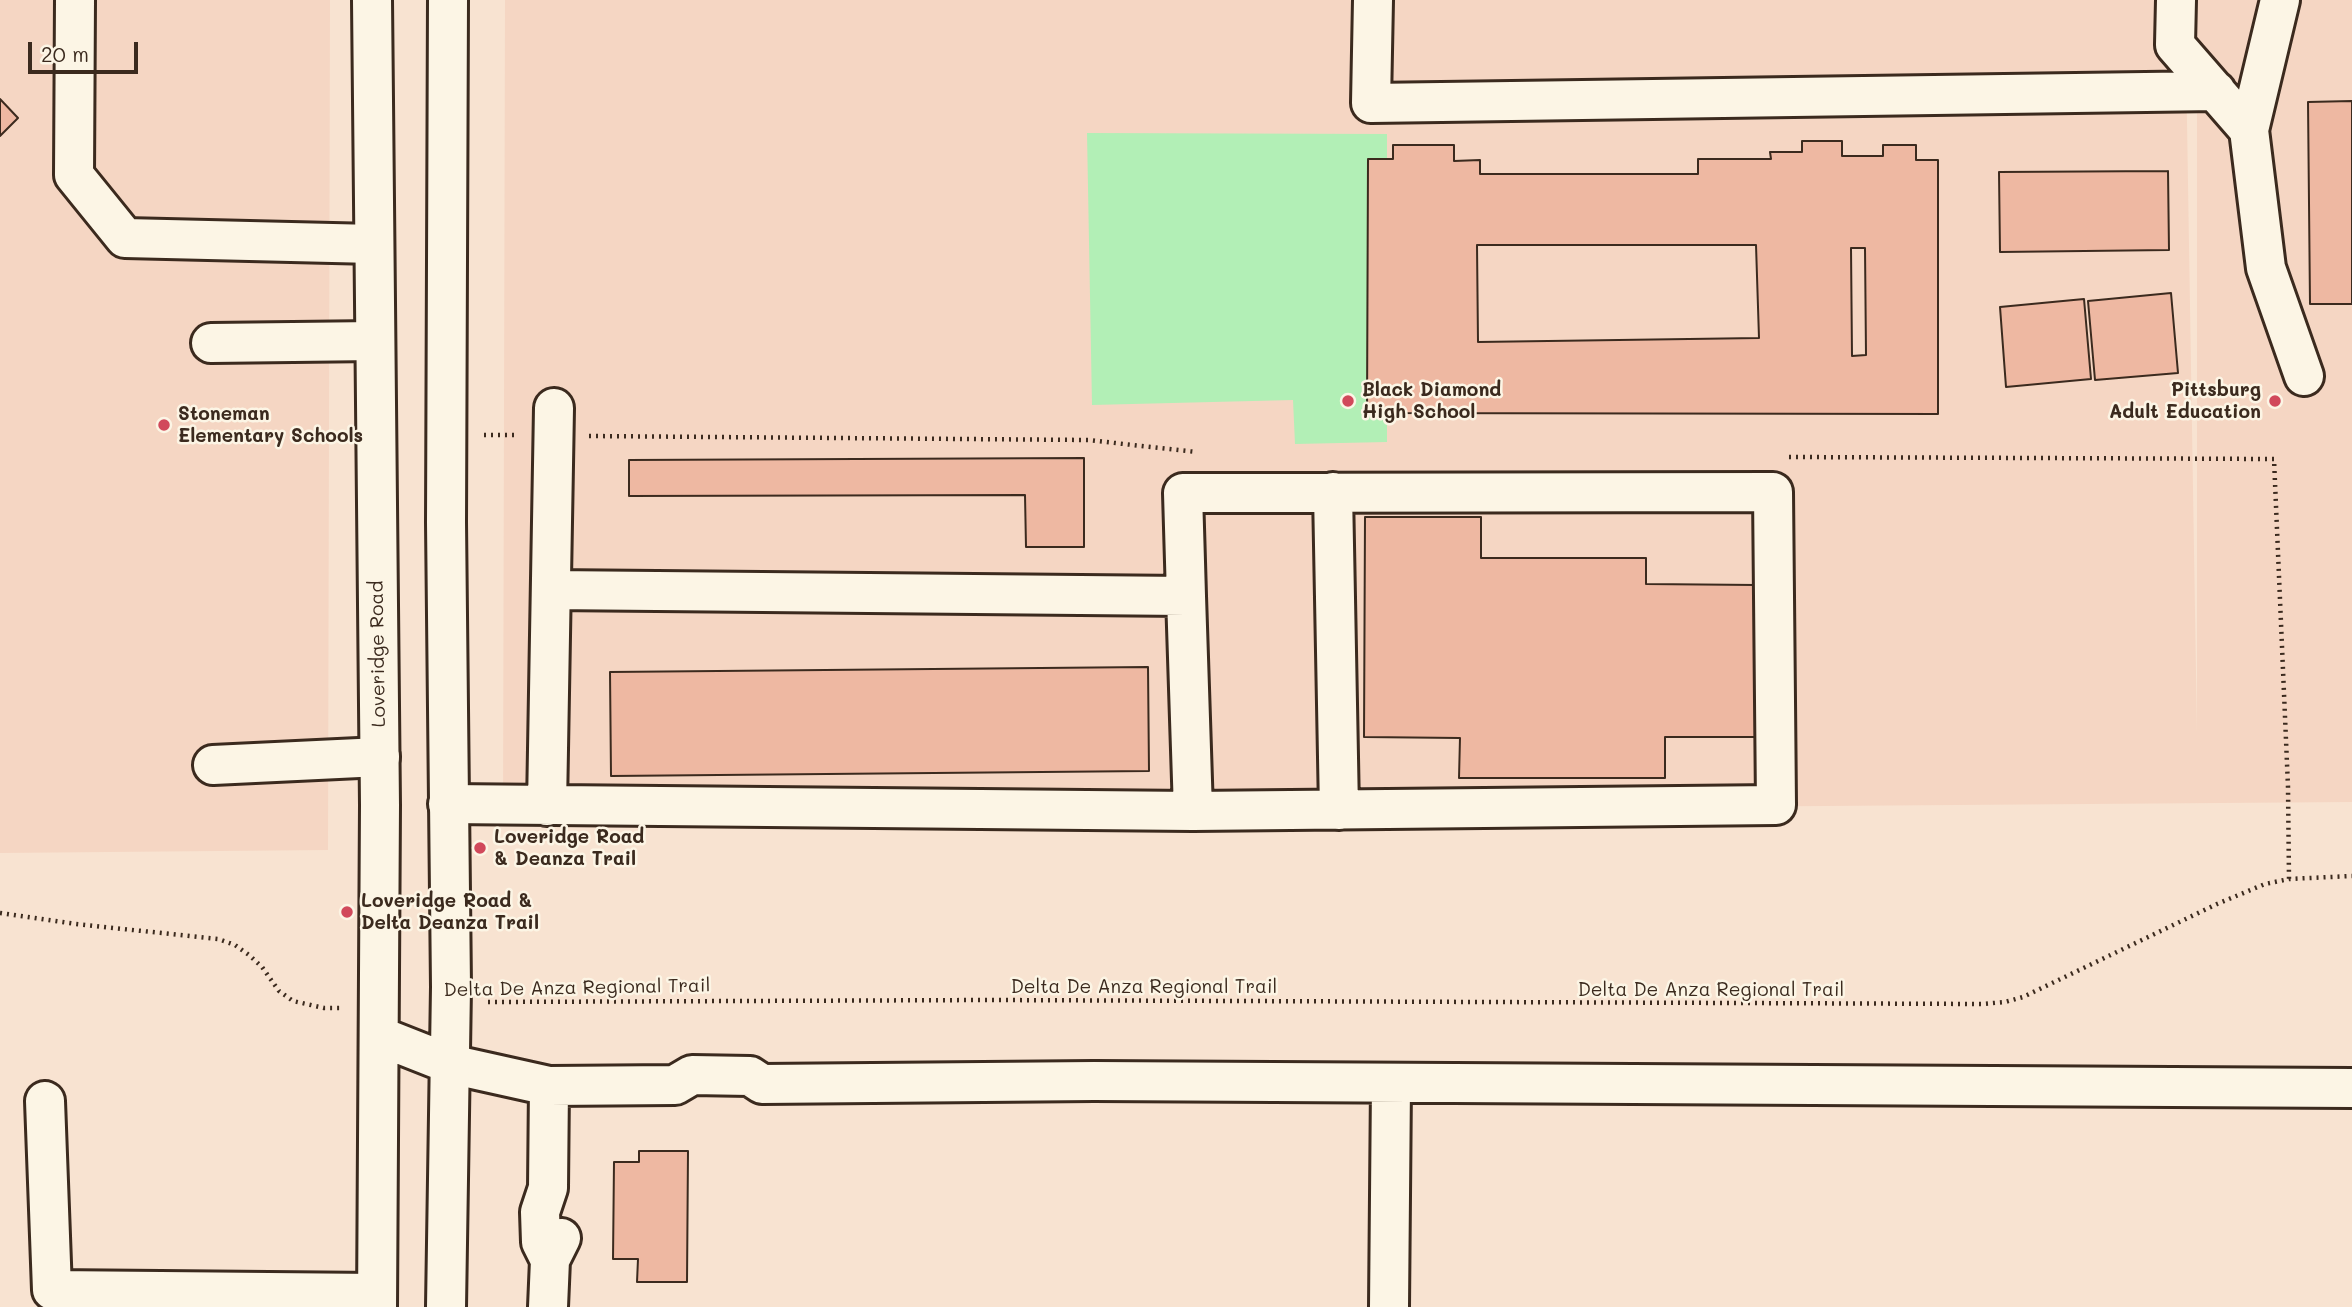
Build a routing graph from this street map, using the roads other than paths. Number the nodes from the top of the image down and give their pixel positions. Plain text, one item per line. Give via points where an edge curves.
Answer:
1 (75, 0) edge
2 (372, 0) edge
3 (448, 0) edge
4 (1373, 0) edge
5 (2176, 0) edge
6 (2280, 0) edge
7 (2216, 92) junction
8 (2249, 130) junction
9 (374, 244) junction
10 (375, 341) junction
11 (211, 343) dead end
12 (2304, 376) dead end
13 (554, 408) dead end
14 (1333, 492) junction
15 (551, 590) junction
16 (1186, 596) junction
17 (380, 757) junction
18 (213, 765) dead end
19 (448, 804) junction
20 (547, 806) junction
21 (1339, 810) junction
22 (1194, 811) junction
23 (379, 1021) junction
24 (450, 1064) junction
25 (1391, 1084) junction
26 (549, 1086) junction
27 (2352, 1088) edge
28 (45, 1101) dead end
29 (377, 1300) edge
30 (446, 1307) edge
31 (548, 1307) edge
32 (1389, 1307) edge

1 - 9 main road via 74,175 125,238
2 - 9 main road, Loveridge Road
3 - 19 main road
4 - 7 main road via 1371,103
5 - 7 main road via 2175,45
6 - 8 main road
7 - 8 main road
8 - 12 main road via 2266,268
9 - 10 main road, Loveridge Road
10 - 11 main road
10 - 17 main road, Loveridge Road
13 - 15 main road
14 - 16 main road via 1183,493
14 - 21 main road
14 - 21 main road via 1773,492 1776,805
15 - 16 main road
15 - 20 main road
16 - 22 main road
17 - 18 main road
17 - 23 main road, Loveridge Road
19 - 20 main road
19 - 24 main road
20 - 22 main road
21 - 22 main road
23 - 24 main road
23 - 29 main road, Loveridge Road
24 - 26 main road
24 - 30 main road
25 - 26 main road via 762,1084 749,1097 690,1098 675,1085
25 - 27 main road
25 - 32 main road
26 - 31 main road via 548,1188 562,1208 561,1242 550,1260
28 - 29 main road via 52,1290

